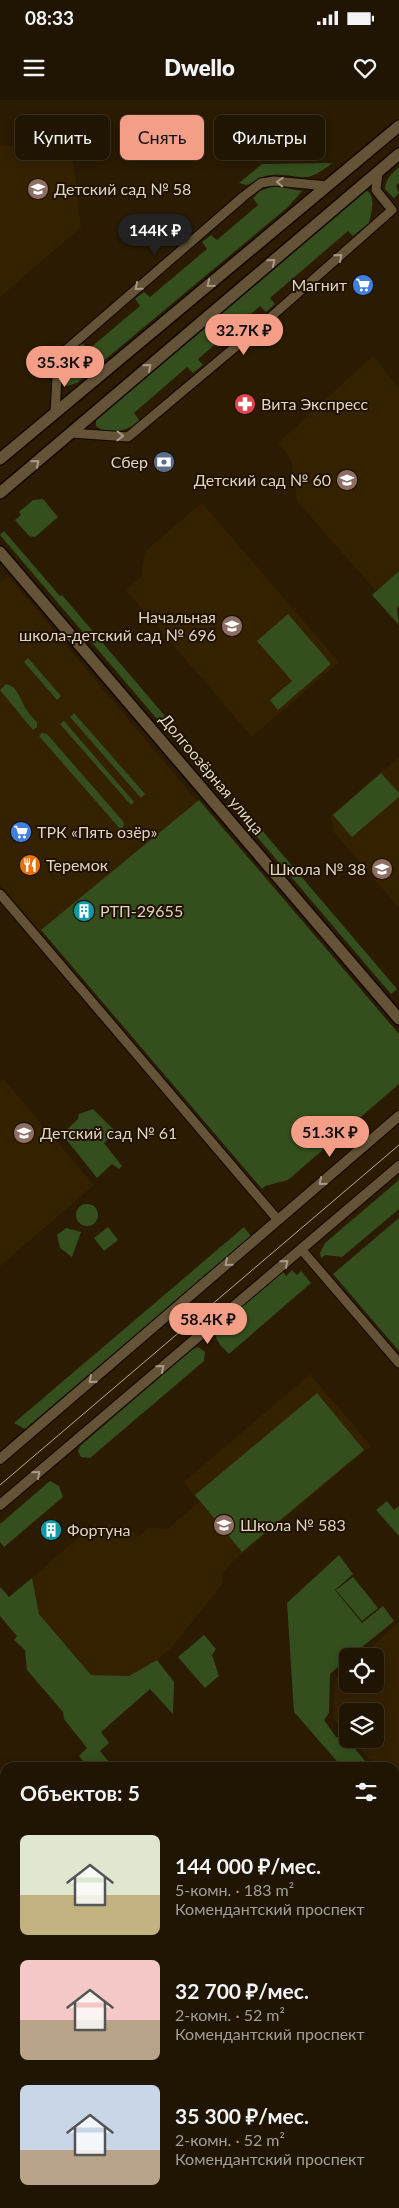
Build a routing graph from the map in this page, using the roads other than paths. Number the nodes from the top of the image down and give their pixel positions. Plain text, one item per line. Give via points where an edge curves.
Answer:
1 (399, 126) edge
2 (399, 154) edge
3 (378, 173) junction
4 (328, 186) junction
5 (55, 414) junction
6 (71, 433) junction
7 (0, 459) edge
8 (0, 492) edge
9 (0, 552) edge
10 (0, 894) edge
11 (399, 1019) edge
12 (399, 1116) edge
13 (399, 1166) edge
14 (278, 1220) junction
15 (301, 1250) junction
16 (399, 1363) edge
17 (0, 1459) edge
18 (0, 1505) edge

1 - 4 main road
2 - 3 main road
6 -> 3 main road
6 -> 3 street via 128,437 256,330 392,210 376,190
4 -> 5 main road
4 -> 5 street via 274,181 261,183 244,196 58,357
5 - 7 main road
8 -> 6 main road
9 - 11 main road, Долгоозёрная улица
10 - 14 street
12 -> 14 street
13 - 15 street
14 -> 17 street
15 - 16 street
18 -> 15 street

